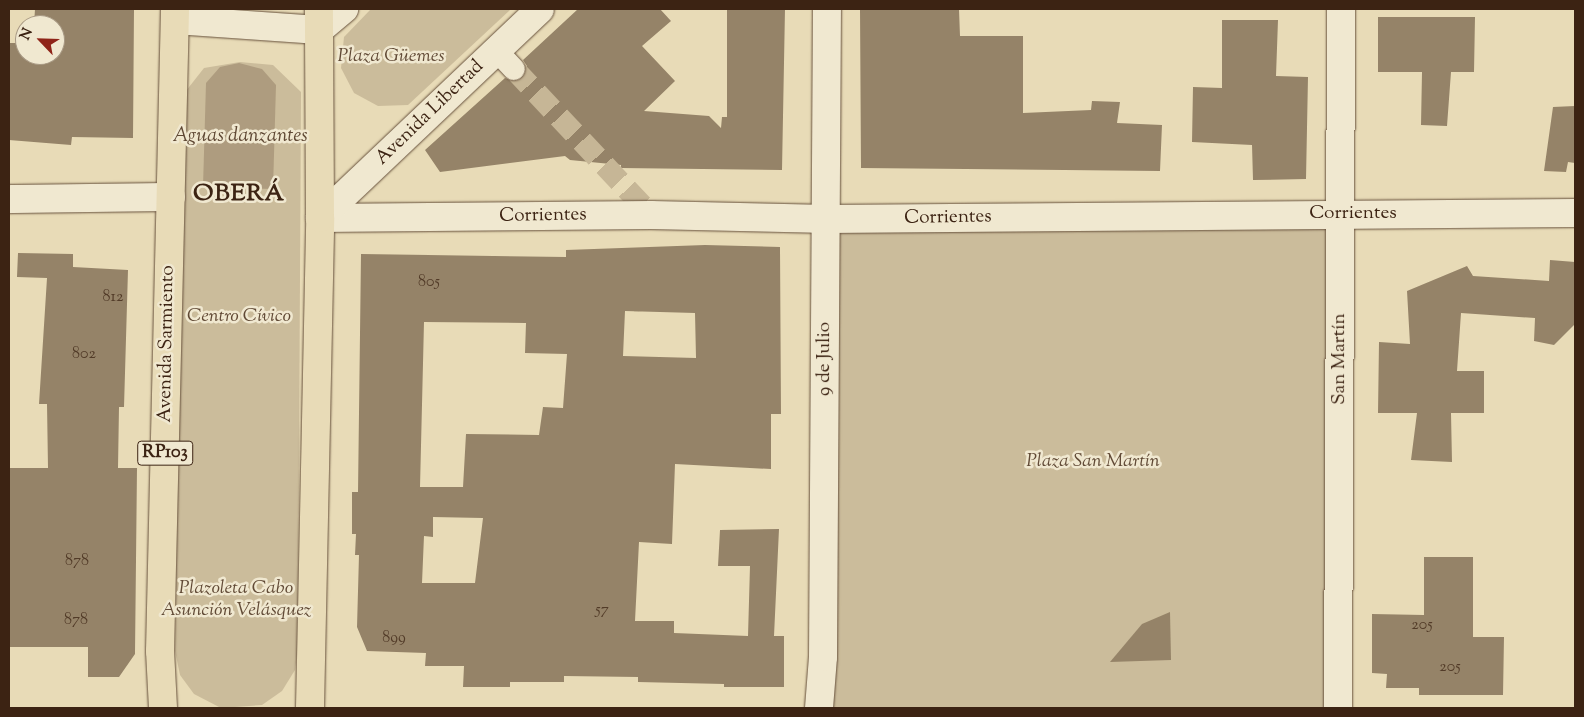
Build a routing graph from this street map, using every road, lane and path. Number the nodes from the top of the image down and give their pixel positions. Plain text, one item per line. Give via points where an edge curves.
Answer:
1 (344, 9) edge
2 (540, 9) edge
3 (827, 9) edge
4 (1341, 9) edge
5 (175, 14) edge
6 (319, 19) edge
7 (171, 197) junction
8 (9, 199) edge
9 (1575, 213) edge
10 (1341, 214) junction
11 (320, 218) junction
12 (826, 219) junction
13 (163, 708) edge
14 (310, 708) edge
15 (819, 708) edge
16 (1338, 708) edge

1 - 6 street
2 - 11 street, Avenida Libertad via 505,60
3 - 12 street, 9 de Julio
4 - 10 street, San Martín
5 - 6 street
5 - 7 main road, Avenida Sarmiento / RP103
6 - 11 main road
7 - 8 street
7 - 13 main road, Avenida Sarmiento / RP103 via 160,651
9 - 10 street, Corrientes
10 - 12 street, Corrientes
10 - 16 street, San Martín
11 - 12 street, Corrientes via 651,215
11 - 14 main road
12 - 15 street, 9 de Julio

